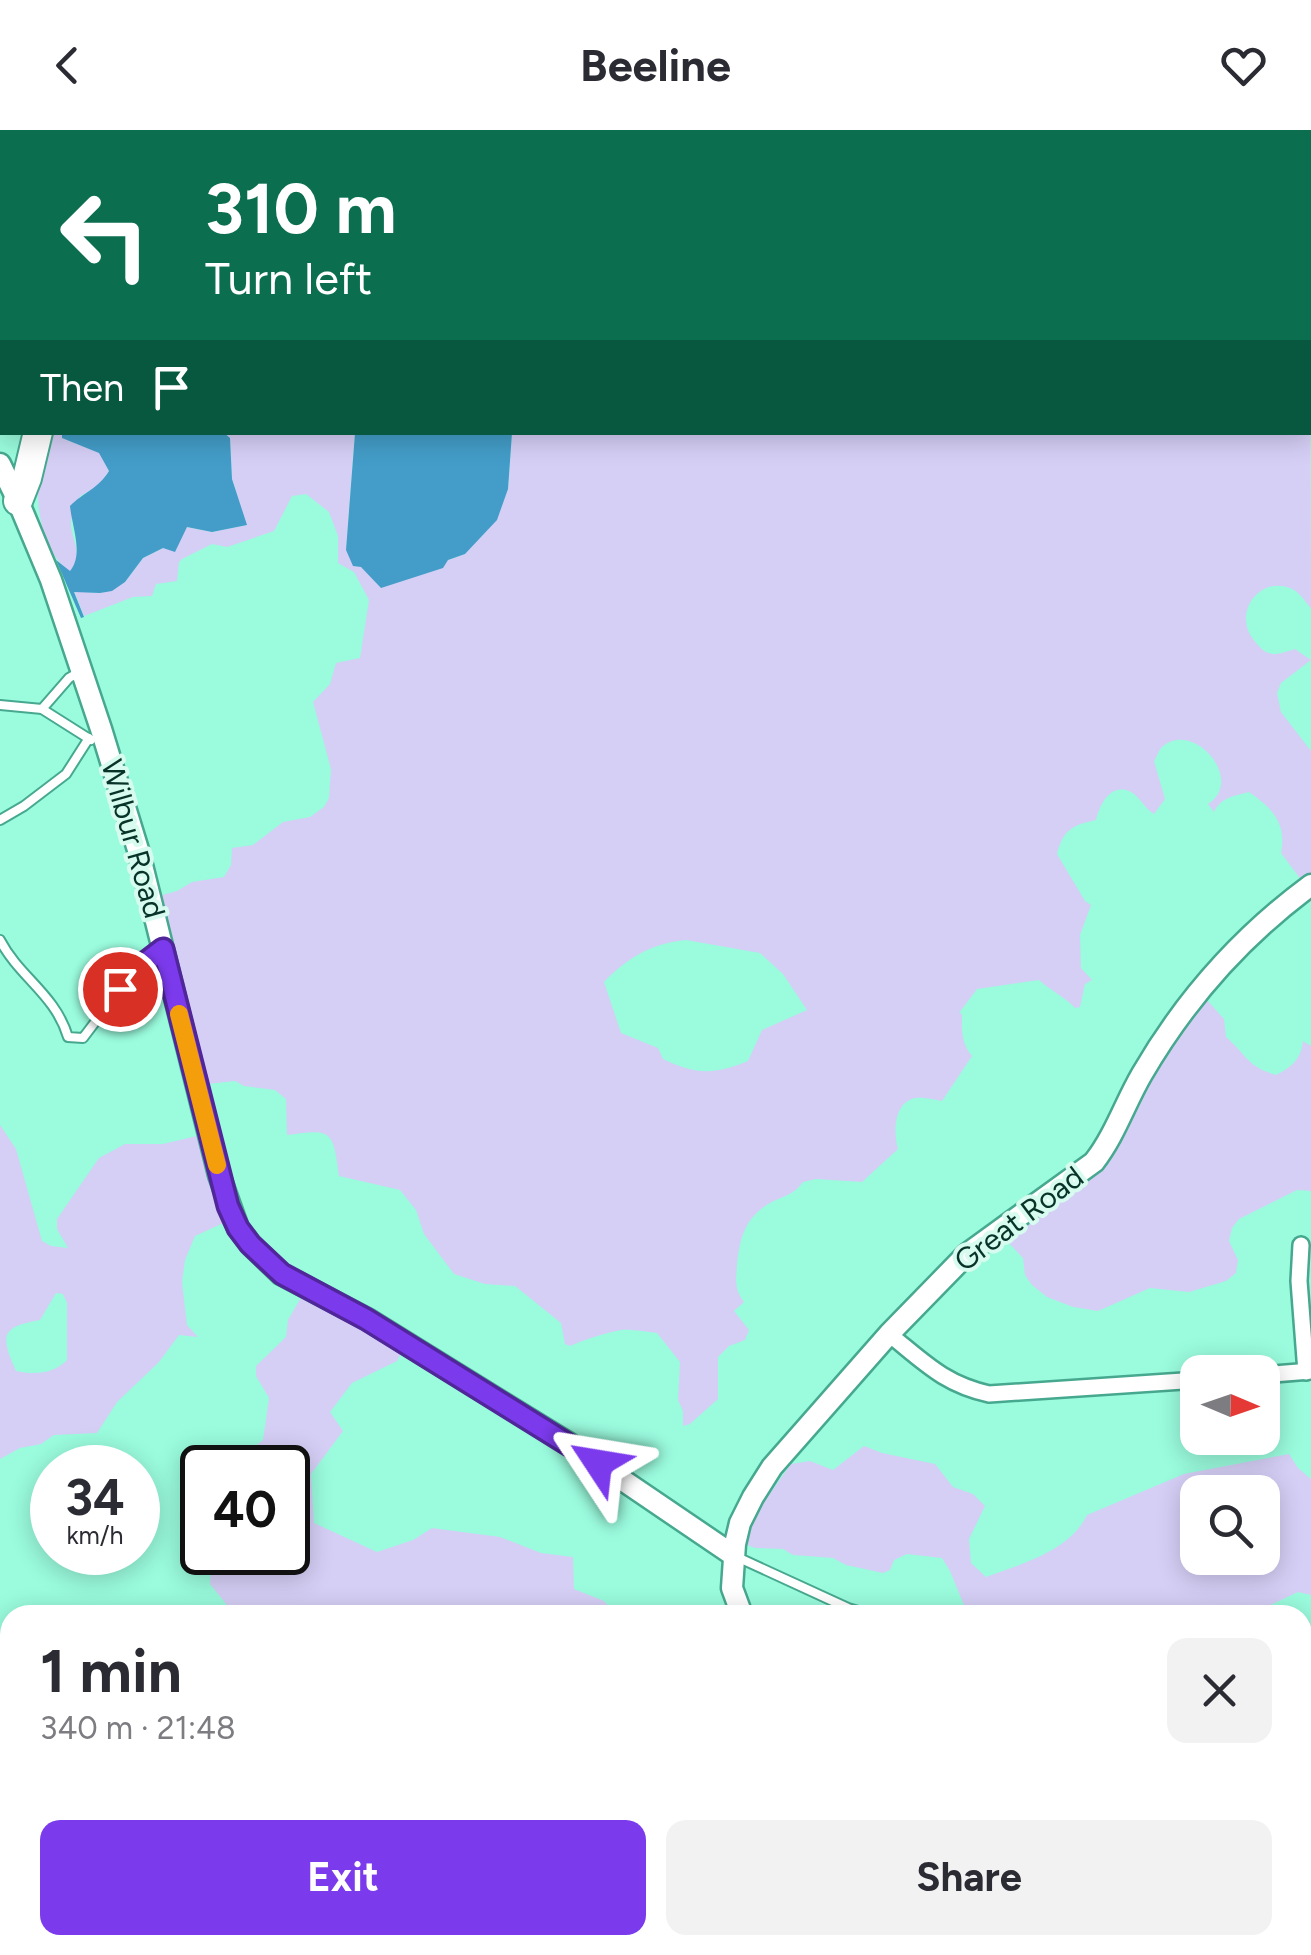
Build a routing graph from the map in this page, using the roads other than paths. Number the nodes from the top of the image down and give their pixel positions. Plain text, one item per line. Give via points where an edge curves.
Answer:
1 (37, 435) edge
2 (0, 464) edge
3 (18, 501) junction
4 (82, 671) junction
5 (0, 705) edge
6 (42, 709) junction
7 (89, 738) junction
8 (108, 750) junction
9 (0, 820) edge
10 (1311, 886) edge
11 (0, 940) edge
12 (163, 949) junction
13 (1301, 1245) dead end
14 (890, 1334) junction
15 (1308, 1372) edge
16 (1280, 1374) edge
17 (1180, 1381) edge
18 (733, 1555) junction
19 (738, 1605) edge
20 (841, 1605) edge

1 - 3 highway
2 - 3 street, Wilbur Road
3 - 4 street, Wilbur Road
4 - 6 lane
4 - 8 street, Wilbur Road
5 - 6 lane
6 - 7 lane
7 - 8 lane
7 - 9 lane via 66,774
8 - 12 street, Wilbur Road
10 - 14 street, Great Road via 1228,956 1187,1007 1094,1162 967,1254
11 - 12 lane via 56,1009 68,1037 83,1038 133,972
12 - 18 street, Wilbur Road via 228,1206 250,1244 282,1274 571,1444
13 - 15 street
14 - 17 street via 940,1375 989,1394
14 - 18 street, Great Road via 772,1466 740,1523
15 - 16 street
18 - 19 street, Great Road
18 - 20 lane

